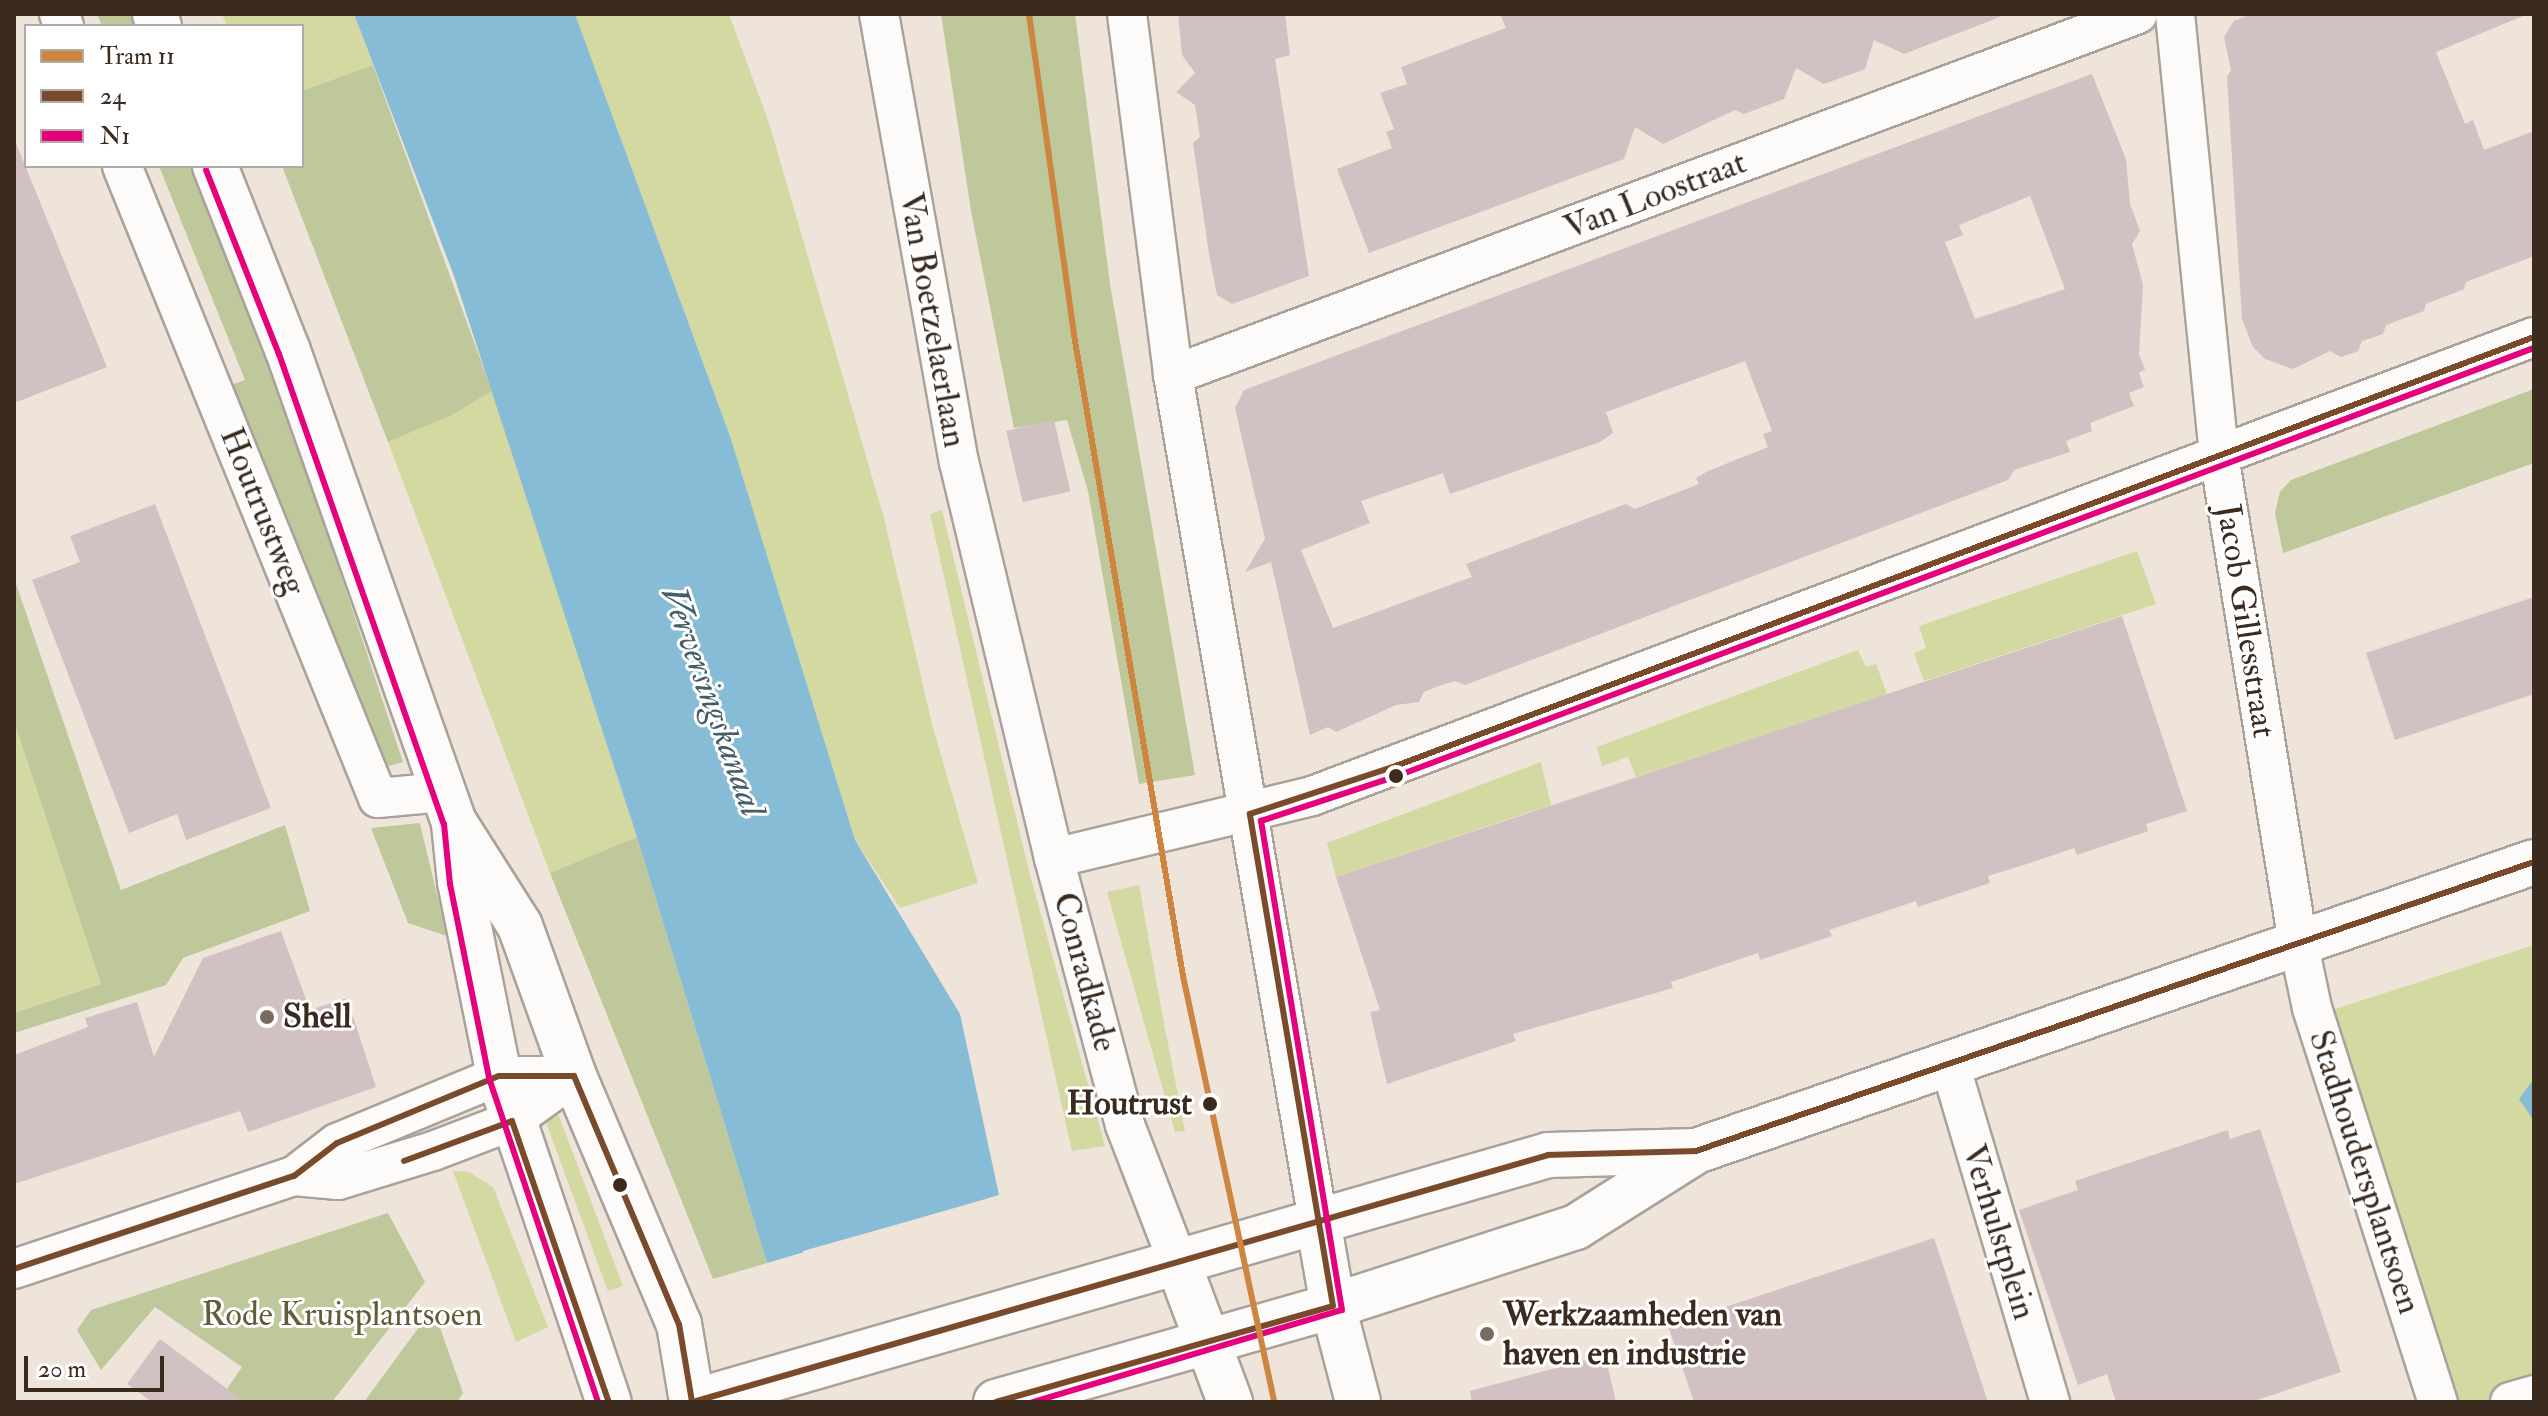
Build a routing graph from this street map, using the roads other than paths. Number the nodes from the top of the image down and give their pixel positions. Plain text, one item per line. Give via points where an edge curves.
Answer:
1 (879, 14) edge
2 (1127, 14) edge
3 (2138, 14) edge
4 (2175, 14) edge
5 (123, 168) edge
6 (216, 168) edge
7 (2534, 337) edge
8 (1173, 375) junction
9 (2219, 455) junction
10 (448, 807) junction
11 (1250, 814) junction
12 (1054, 858) junction
13 (2534, 862) edge
14 (2298, 941) junction
15 (1949, 1061) junction
16 (499, 1076) junction
17 (574, 1076) junction
18 (512, 1121) junction
19 (1696, 1151) junction
20 (294, 1176) junction
21 (1318, 1221) junction
22 (1177, 1260) junction
23 (14, 1269) edge
24 (1333, 1306) junction
25 (1210, 1341) junction
26 (2534, 1395) edge
27 (1008, 1398) edge
28 (609, 1402) edge
29 (692, 1402) edge
30 (1230, 1402) edge
31 (1358, 1402) edge
32 (2050, 1402) edge
33 (2438, 1402) edge
34 (2510, 1402) edge

1 - 12 street, Van Boetzelaerlaan via 949,421
2 - 8 street
3 - 8 street, Van Loostraat
4 - 9 street, Jacob Gillesstraat
5 - 10 street, Houtrustweg via 378,798
6 - 10 main road via 288,351
7 - 9 street
8 - 11 street
9 - 11 street via 1407,762
9 - 14 street, Jacob Gillesstraat
10 - 16 main road
10 - 17 main road via 520,926
11 - 12 street
11 - 21 street
12 - 22 street, Conradkade via 1125,1125
13 - 14 main road
14 - 15 main road
14 - 33 street, Stadhoudersplantsoen via 2312,1008
15 - 19 main road
15 - 32 street, Verhulstplein
16 - 17 street
16 - 18 main road
16 - 20 street via 337,1143
17 - 18 street
17 - 29 main road via 679,1324
18 - 20 street via 338,1180
18 - 28 main road
19 - 21 main road via 1548,1155
19 - 24 main road via 1576,1227
20 - 23 street
21 - 22 main road
21 - 24 main road
22 - 25 main road, Conradkade
22 - 29 main road
24 - 25 main road
24 - 31 main road
25 - 27 main road
25 - 30 main road, Conradkade
26 - 34 street

